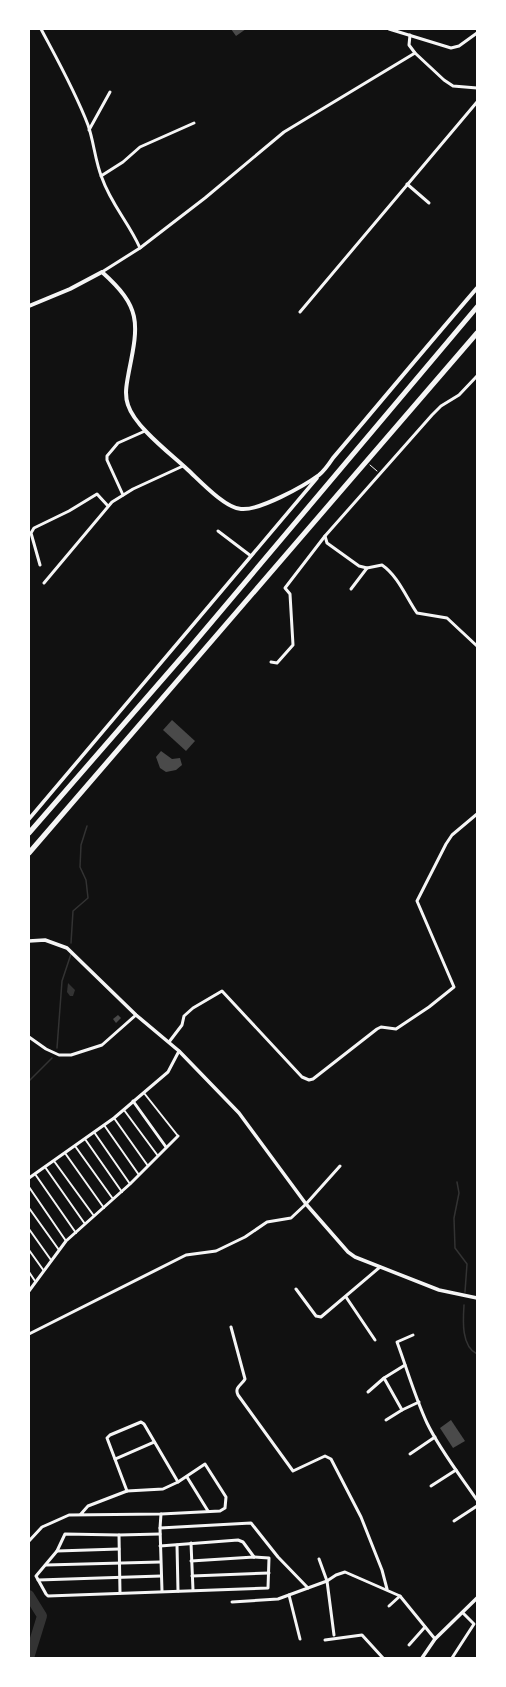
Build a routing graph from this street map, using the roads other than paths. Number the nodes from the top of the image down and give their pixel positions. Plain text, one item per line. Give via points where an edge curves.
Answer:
1 (41, 29) edge
2 (390, 29) edge
3 (477, 34) edge
4 (410, 35) junction
5 (415, 53) junction
6 (477, 88) edge
7 (110, 92) dead end
8 (477, 102) edge
9 (194, 123) dead end
10 (89, 130) junction
11 (101, 176) junction
12 (407, 184) junction
13 (429, 203) dead end
14 (140, 248) junction
15 (102, 272) junction
16 (477, 288) edge
17 (29, 306) edge
18 (477, 307) edge
19 (300, 312) dead end
20 (477, 333) edge
21 (477, 376) edge
22 (145, 431) junction
23 (183, 466) junction
24 (320, 474) junction
25 (123, 495) junction
26 (108, 506) junction
27 (218, 531) dead end
28 (325, 536) junction
29 (251, 556) junction
30 (40, 565) dead end
31 (367, 568) junction
32 (44, 583) dead end
33 (351, 589) dead end
34 (477, 645) edge
35 (271, 662) dead end
36 (477, 814) edge
37 (29, 819) edge
38 (29, 832) edge
39 (29, 853) edge
40 (29, 941) edge
41 (136, 1015) junction
42 (29, 1037) edge
43 (169, 1042) junction
44 (179, 1051) junction
45 (143, 1092) junction
46 (134, 1100) junction
47 (123, 1110) junction
48 (114, 1118) junction
49 (104, 1125) junction
50 (94, 1132) junction
51 (178, 1136) joint
52 (85, 1139) junction
53 (74, 1146) junction
54 (166, 1147) junction
55 (65, 1153) junction
56 (158, 1156) junction
57 (54, 1161) junction
58 (148, 1166) junction
59 (340, 1166) dead end
60 (45, 1167) junction
61 (35, 1174) junction
62 (139, 1176) junction
63 (29, 1178) edge
64 (130, 1184) junction
65 (29, 1187) edge
66 (122, 1192) junction
67 (113, 1200) junction
68 (306, 1204) junction
69 (29, 1208) edge
70 (104, 1208) junction
71 (94, 1217) junction
72 (86, 1224) junction
73 (29, 1229) edge
74 (76, 1233) junction
75 (66, 1241) junction
76 (29, 1250) edge
77 (60, 1250) junction
78 (52, 1261) junction
79 (380, 1267) junction
80 (44, 1271) junction
81 (29, 1272) edge
82 (36, 1282) junction
83 (296, 1289) dead end
84 (29, 1291) edge
85 (346, 1297) junction
86 (477, 1298) edge
87 (231, 1327) dead end
88 (29, 1334) edge
89 (413, 1335) dead end
90 (376, 1340) dead end
91 (405, 1365) junction
92 (384, 1378) junction
93 (368, 1392) dead end
94 (419, 1402) junction
95 (402, 1410) junction
96 (386, 1420) dead end
97 (435, 1437) junction
98 (154, 1442) junction
99 (410, 1454) dead end
100 (115, 1459) junction
101 (456, 1470) junction
102 (187, 1477) junction
103 (178, 1482) junction
104 (431, 1486) dead end
105 (127, 1491) junction
106 (477, 1500) edge
107 (477, 1506) edge
108 (208, 1511) junction
109 (161, 1514) junction
110 (80, 1515) junction
111 (454, 1521) dead end
112 (160, 1528) junction
113 (160, 1534) junction
114 (119, 1535) junction
115 (29, 1542) edge
116 (191, 1544) junction
117 (177, 1545) junction
118 (160, 1546) junction
119 (119, 1549) junction
120 (57, 1551) junction
121 (278, 1556) junction
122 (254, 1557) junction
123 (269, 1558) junction
124 (319, 1559) dead end
125 (191, 1561) junction
126 (160, 1562) junction
127 (120, 1563) junction
128 (46, 1565) junction
129 (269, 1573) junction
130 (161, 1576) junction
131 (192, 1576) junction
132 (120, 1578) junction
133 (38, 1580) junction
134 (326, 1581) junction
135 (308, 1588) junction
136 (387, 1589) junction
137 (193, 1590) junction
138 (162, 1591) junction
139 (178, 1591) junction
140 (120, 1593) junction
141 (289, 1595) junction
142 (400, 1596) junction
143 (477, 1598) edge
144 (232, 1602) dead end
145 (389, 1606) dead end
146 (463, 1612) junction
147 (425, 1627) junction
148 (334, 1634) dead end
149 (300, 1639) dead end
150 (435, 1639) junction
151 (325, 1640) dead end
152 (409, 1645) dead end
153 (383, 1658) edge
154 (422, 1658) edge
155 (452, 1658) edge

1 - 10 street via 76,95
2 - 4 street
3 - 4 street via 459,46 451,48
4 - 5 street via 409,45
5 - 6 street via 453,86
5 - 14 street via 284,132 212,193
7 - 10 street
8 - 12 street
9 - 11 street via 140,146
10 - 11 street
11 - 14 street via 108,194
12 - 13 street
12 - 19 street
14 - 15 street
15 - 17 main road
15 - 22 main road via 122,291 134,312 136,333 126,400 131,413
16 - 24 main road
18 - 38 highway via 188,650
20 - 39 highway
21 - 28 street via 459,395 432,415
22 - 23 main road
22 - 25 street via 118,443 107,456
23 - 24 main road via 229,505 240,509 262,506
23 - 25 street
24 - 29 street
25 - 26 street
26 - 30 street via 96,494 34,528 31,532
26 - 32 street
27 - 29 street
28 - 31 street via 327,543 349,560
28 - 35 street via 285,588 290,594 293,645 277,664
29 - 37 street
31 - 33 street
31 - 34 street via 382,565 401,586 418,613 447,618
36 - 43 street via 452,835 417,901 454,987 429,1007 396,1029 377,1029 309,1080 302,1077 222,991 184,1016 182,1025
40 - 41 street via 45,940 67,948
41 - 42 street via 102,1045 71,1055 59,1055
41 - 43 street
43 - 44 street
44 - 45 street via 168,1072
44 - 68 street via 239,1113
45 - 46 street
45 - 51 street
46 - 47 street
46 - 54 street
47 - 48 street
47 - 56 street
48 - 49 street
48 - 58 street
49 - 50 street
49 - 62 street
50 - 52 street
50 - 64 street
51 - 54 street
52 - 53 street
52 - 66 street
53 - 55 street
53 - 67 street
54 - 56 street
55 - 57 street
55 - 70 street
56 - 58 street
57 - 60 street
57 - 71 street
58 - 62 street
59 - 68 street
60 - 61 street
60 - 72 street
61 - 63 street
61 - 74 street
62 - 64 street
64 - 66 street
65 - 75 street
66 - 67 street
67 - 70 street
68 - 79 street via 348,1252
68 - 88 street via 291,1218 267,1222 245,1237 216,1251 186,1255
69 - 77 street
70 - 71 street
71 - 72 street
72 - 74 street
73 - 78 street
74 - 75 street
75 - 77 street
76 - 80 street
77 - 78 street
78 - 80 street
79 - 85 street
79 - 86 street via 439,1290
80 - 82 street
81 - 82 street
82 - 84 street
83 - 85 street via 319,1318
85 - 90 street
87 - 136 street via 245,1379 238,1385 238,1395 293,1471 325,1456 331,1459 361,1517
89 - 91 street via 397,1342
91 - 92 street
91 - 94 street
92 - 93 street
92 - 95 street
94 - 95 street
94 - 97 street
95 - 96 street
97 - 99 street
97 - 101 street
98 - 100 street
98 - 100 street via 141,1422 116,1432 107,1438
98 - 103 street
100 - 105 street
101 - 104 street
101 - 106 street
102 - 103 street
102 - 108 street
102 - 108 street via 205,1464 226,1497 224,1510
103 - 105 street via 161,1490
105 - 110 street via 88,1506
107 - 111 street
108 - 109 street
109 - 110 street
109 - 112 street
110 - 115 street via 69,1515 42,1527
112 - 113 street
112 - 121 street via 248,1522
113 - 114 street
113 - 118 street
114 - 119 street
114 - 120 street via 65,1534
116 - 117 street
116 - 122 street via 238,1540 244,1542
116 - 125 street
117 - 118 street
117 - 139 street
118 - 126 street
119 - 120 street
119 - 127 street
120 - 128 street
121 - 123 street
121 - 135 street
122 - 123 street
122 - 125 street
123 - 129 street
124 - 134 street
125 - 131 street
126 - 127 street
126 - 130 street
127 - 128 street
127 - 132 street
128 - 133 street via 36,1576
129 - 131 street
129 - 137 street via 268,1588
130 - 132 street
130 - 138 street
131 - 137 street
132 - 133 street
132 - 140 street
133 - 140 street via 48,1596
134 - 135 street
134 - 136 street via 345,1572
134 - 148 street
135 - 141 street
136 - 142 street
137 - 139 street
138 - 139 street
138 - 140 street
141 - 144 street via 272,1600
141 - 149 street
142 - 145 street
142 - 147 street
143 - 146 street
146 - 150 street
146 - 155 street via 474,1624
147 - 150 street
147 - 152 street
150 - 154 street
151 - 153 street via 362,1635

